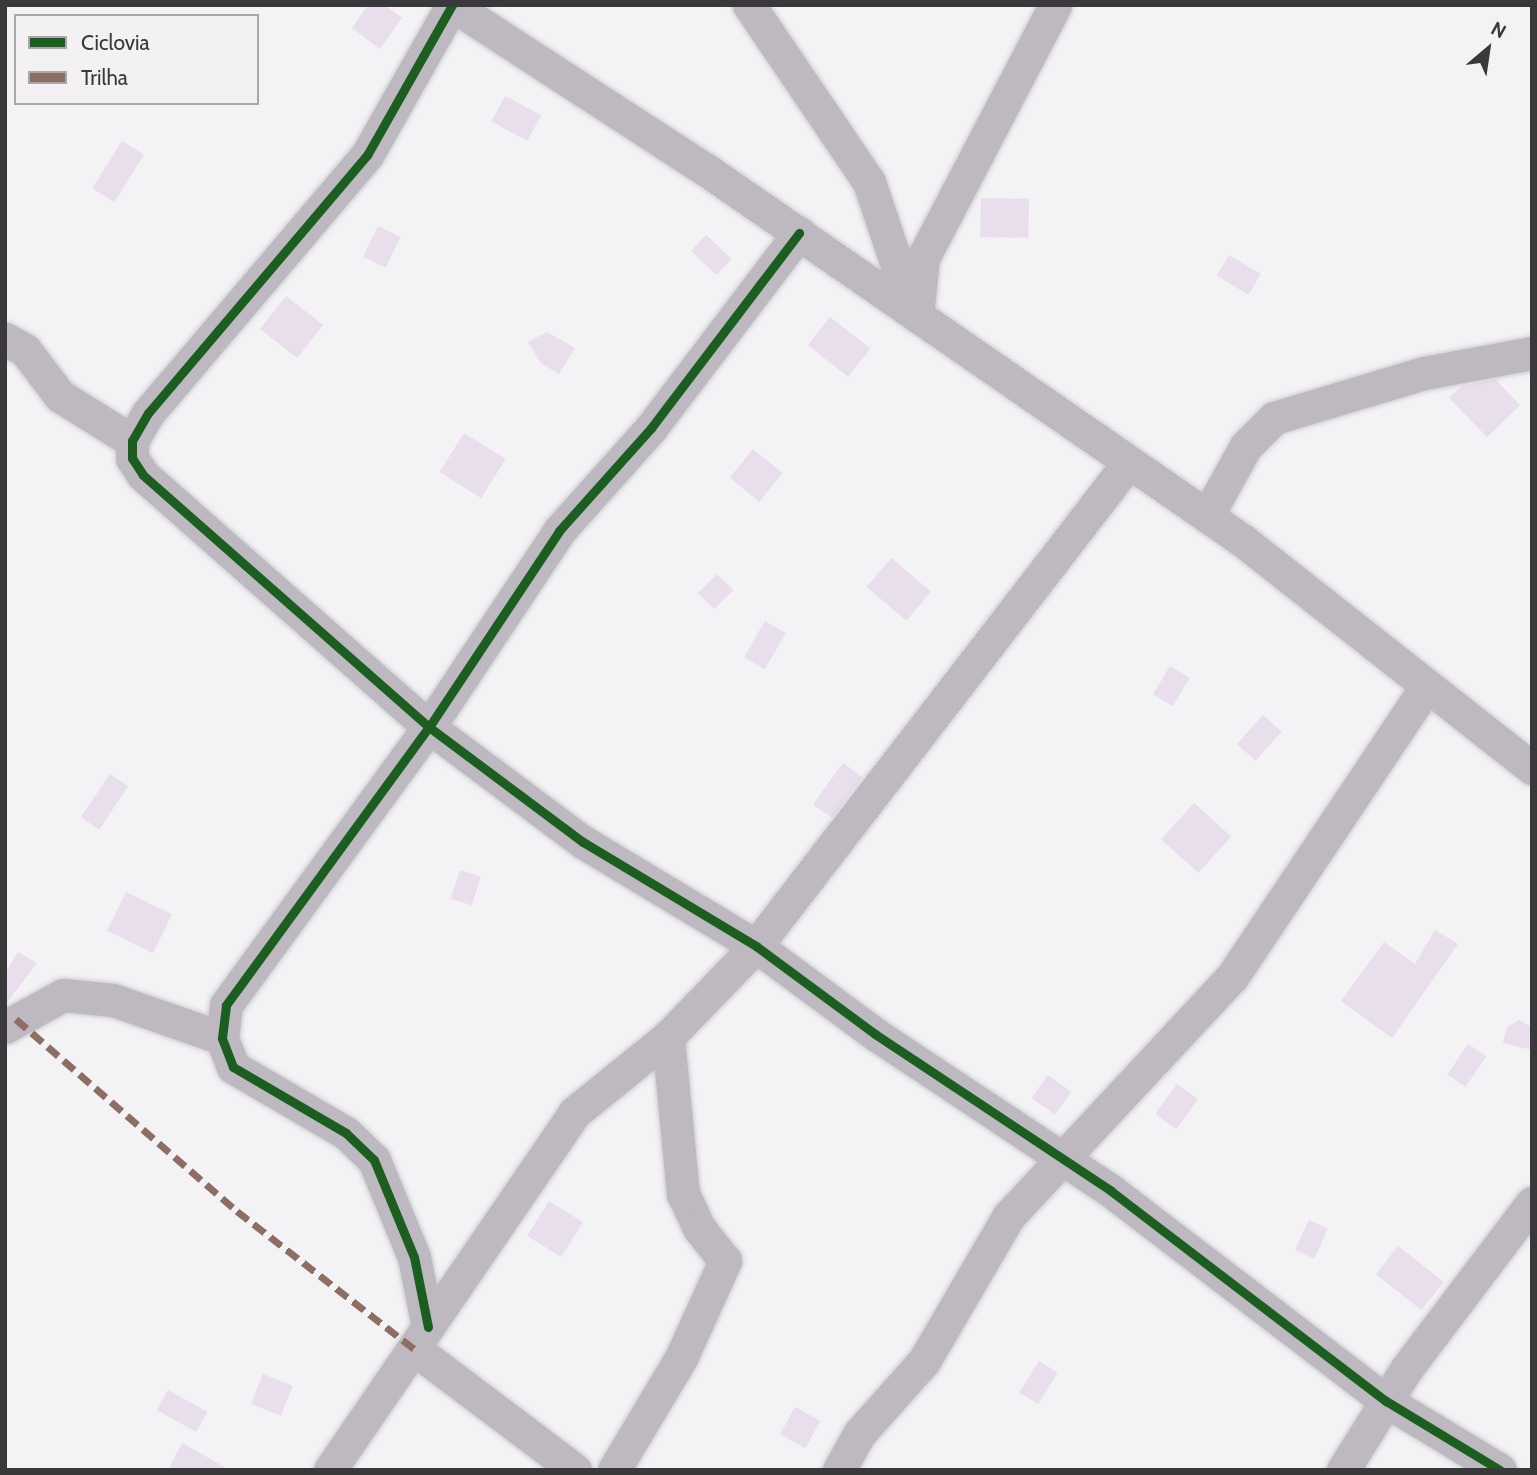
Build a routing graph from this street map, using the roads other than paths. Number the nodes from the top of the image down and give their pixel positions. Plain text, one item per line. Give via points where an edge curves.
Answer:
1 (452, 5) edge
2 (749, 5) edge
3 (1055, 5) edge
4 (799, 233) junction
5 (916, 303) junction
6 (5, 339) edge
7 (1532, 353) edge
8 (132, 441) junction
9 (1129, 463) junction
10 (1207, 516) junction
11 (1426, 687) junction
12 (429, 727) junction
13 (1532, 768) edge
14 (756, 946) junction
15 (5, 1027) edge
16 (668, 1037) junction
17 (222, 1038) junction
18 (1060, 1160) junction
19 (1532, 1203) edge
20 (423, 1339) junction
21 (1386, 1401) junction
22 (330, 1470) edge
23 (575, 1470) edge
24 (614, 1470) edge
25 (839, 1470) edge
26 (1343, 1470) edge
27 (1500, 1470) edge

1 - 4 street
1 - 8 street via 367,155 148,413
2 - 5 street via 869,182 902,280
3 - 5 street via 928,246
4 - 5 street
4 - 12 street via 650,428 559,531
5 - 9 street
6 - 8 street via 25,350 60,396
7 - 10 street via 1424,373 1274,418 1246,446
8 - 12 street via 137,467 172,505
9 - 10 street
9 - 14 street
10 - 11 street
11 - 13 street
11 - 18 street via 1232,976
12 - 14 street via 583,842
12 - 17 street via 226,1005
14 - 16 street
14 - 18 street
15 - 17 street via 63,995 113,1000
16 - 20 street via 573,1113
16 - 24 street via 683,1194 698,1228 725,1261 681,1358
17 - 20 street via 233,1067 346,1133 374,1160 414,1257
18 - 21 street via 1111,1191
18 - 25 street via 1009,1217 924,1361 859,1434
19 - 21 street
20 - 22 street
20 - 23 street
21 - 26 street
21 - 27 street

